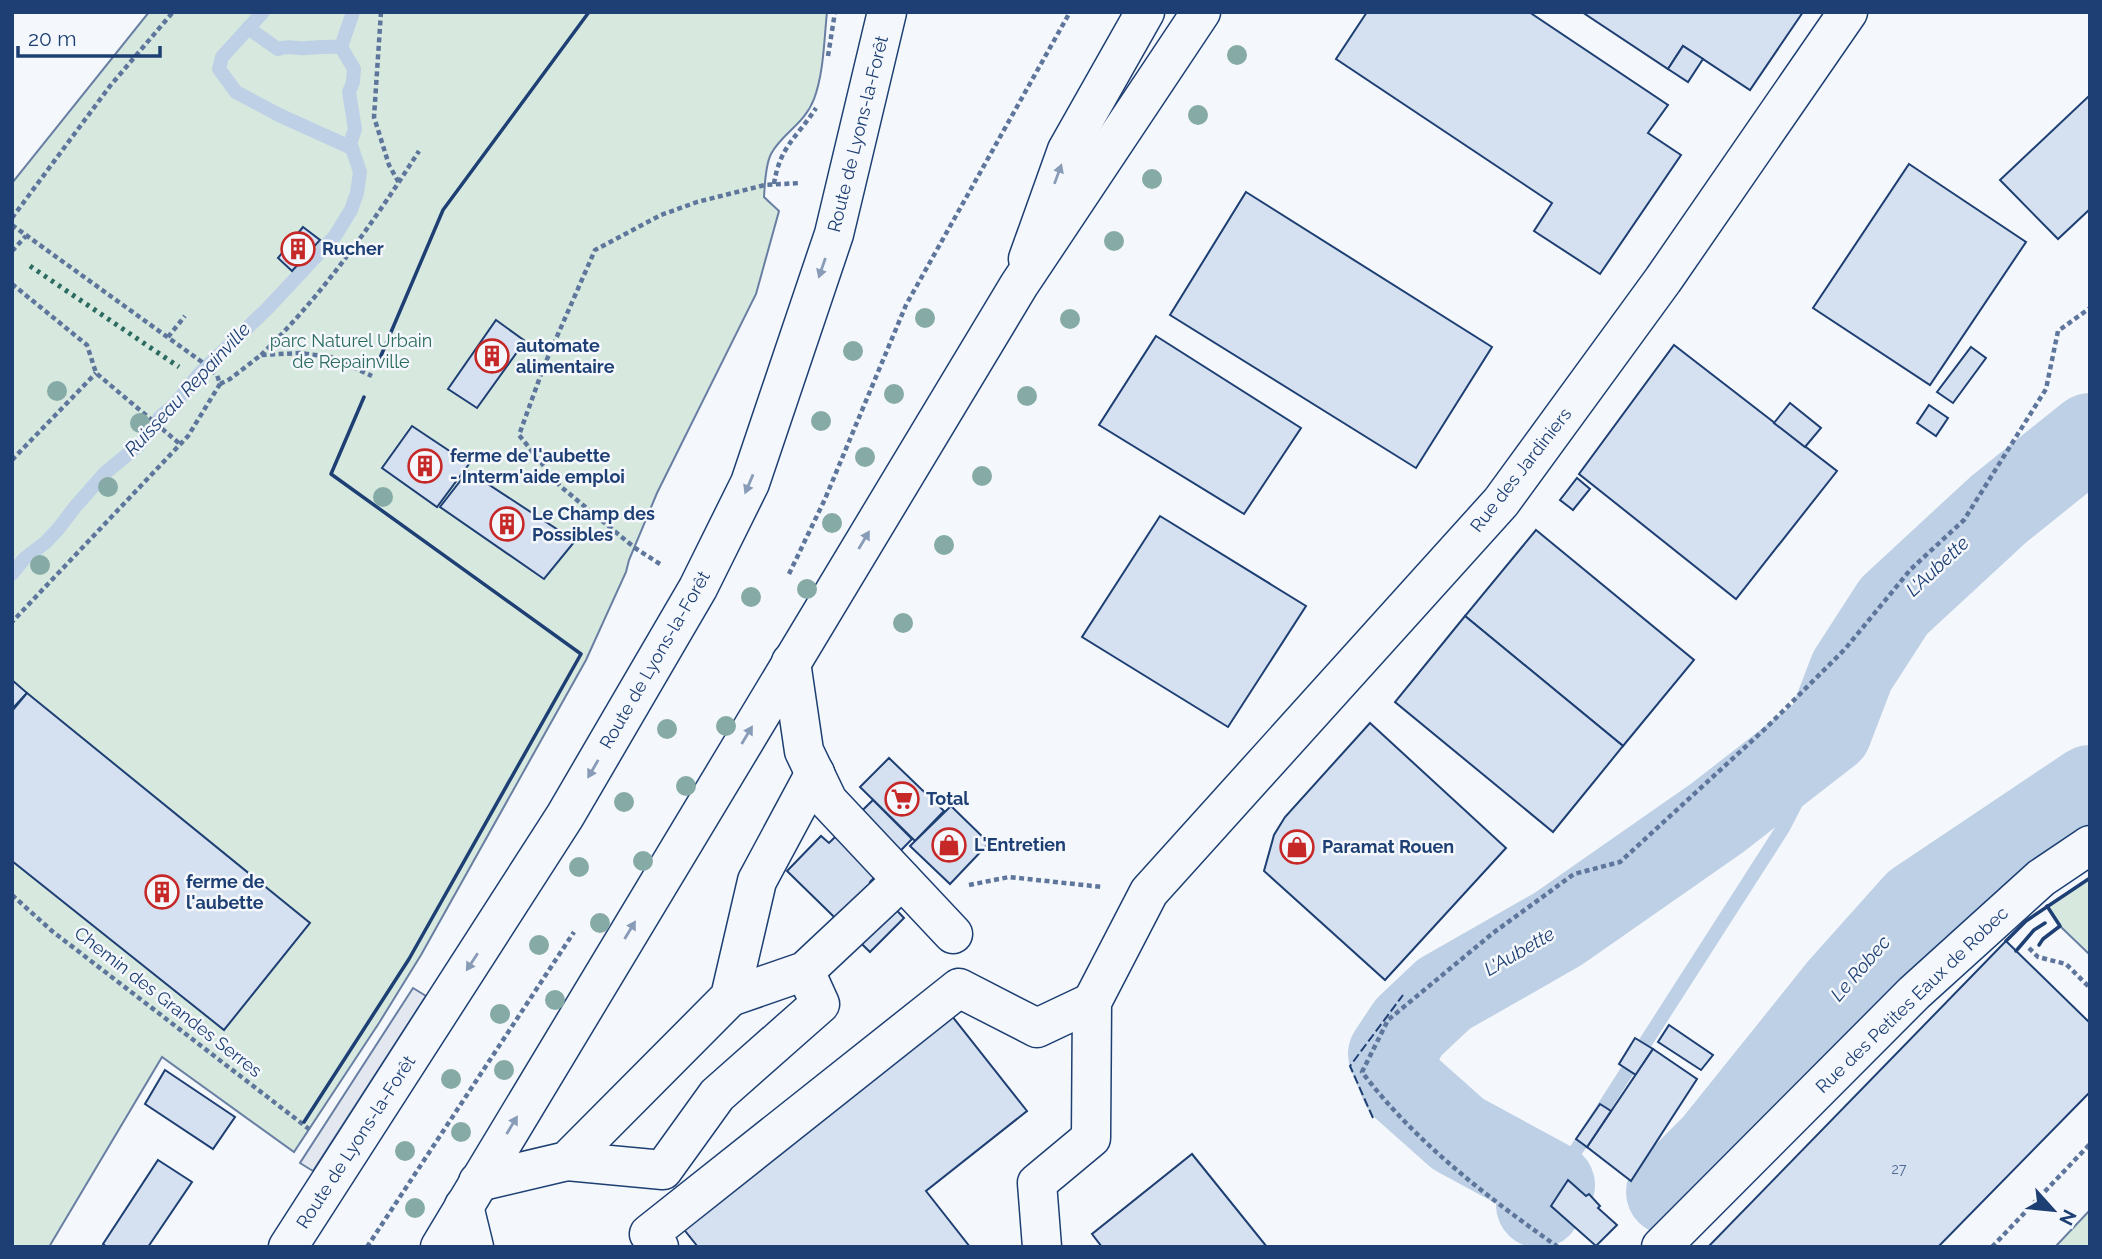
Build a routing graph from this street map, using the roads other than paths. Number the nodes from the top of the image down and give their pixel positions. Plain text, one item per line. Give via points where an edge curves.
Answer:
1 (887, 12) edge
2 (1145, 12) edge
3 (1201, 12) edge
4 (1848, 12) edge
5 (1019, 285) junction
6 (791, 662) junction
7 (815, 773) junction
8 (2090, 845) edge
9 (914, 892) junction
10 (953, 934) dead end
11 (805, 971) junction
12 (730, 997) junction
13 (1093, 1002) junction
14 (567, 1161) junction
15 (471, 1194) junction
16 (288, 1247) edge
17 (440, 1247) edge
18 (474, 1247) edge
19 (659, 1247) edge
20 (1042, 1247) edge
21 (1661, 1247) edge

1 -> 16 main road, Route de Lyons-la-Forêt via 834,234 750,483 698,588 565,816
5 -> 2 main road via 1067,150
3 - 5 main road
4 - 13 main road, Rue des Jardiniers via 1663,281 1501,502 1149,892
6 -> 5 main road
6 - 7 main road via 804,751
15 -> 6 main road
7 - 9 main road via 828,801
7 - 12 main road via 757,881
8 - 21 main road, Rue des Petites Eaux de Robec via 2041,878 1914,993
9 - 10 main road
9 - 11 main road
11 - 12 main road
11 - 14 main road via 820,1004 717,1095 663,1170
12 - 14 main road
13 - 19 main road via 1037,1028 959,988 649,1234
13 - 20 main road via 1091,1138 1037,1184
14 - 15 main road
15 - 17 main road
15 - 18 main road

